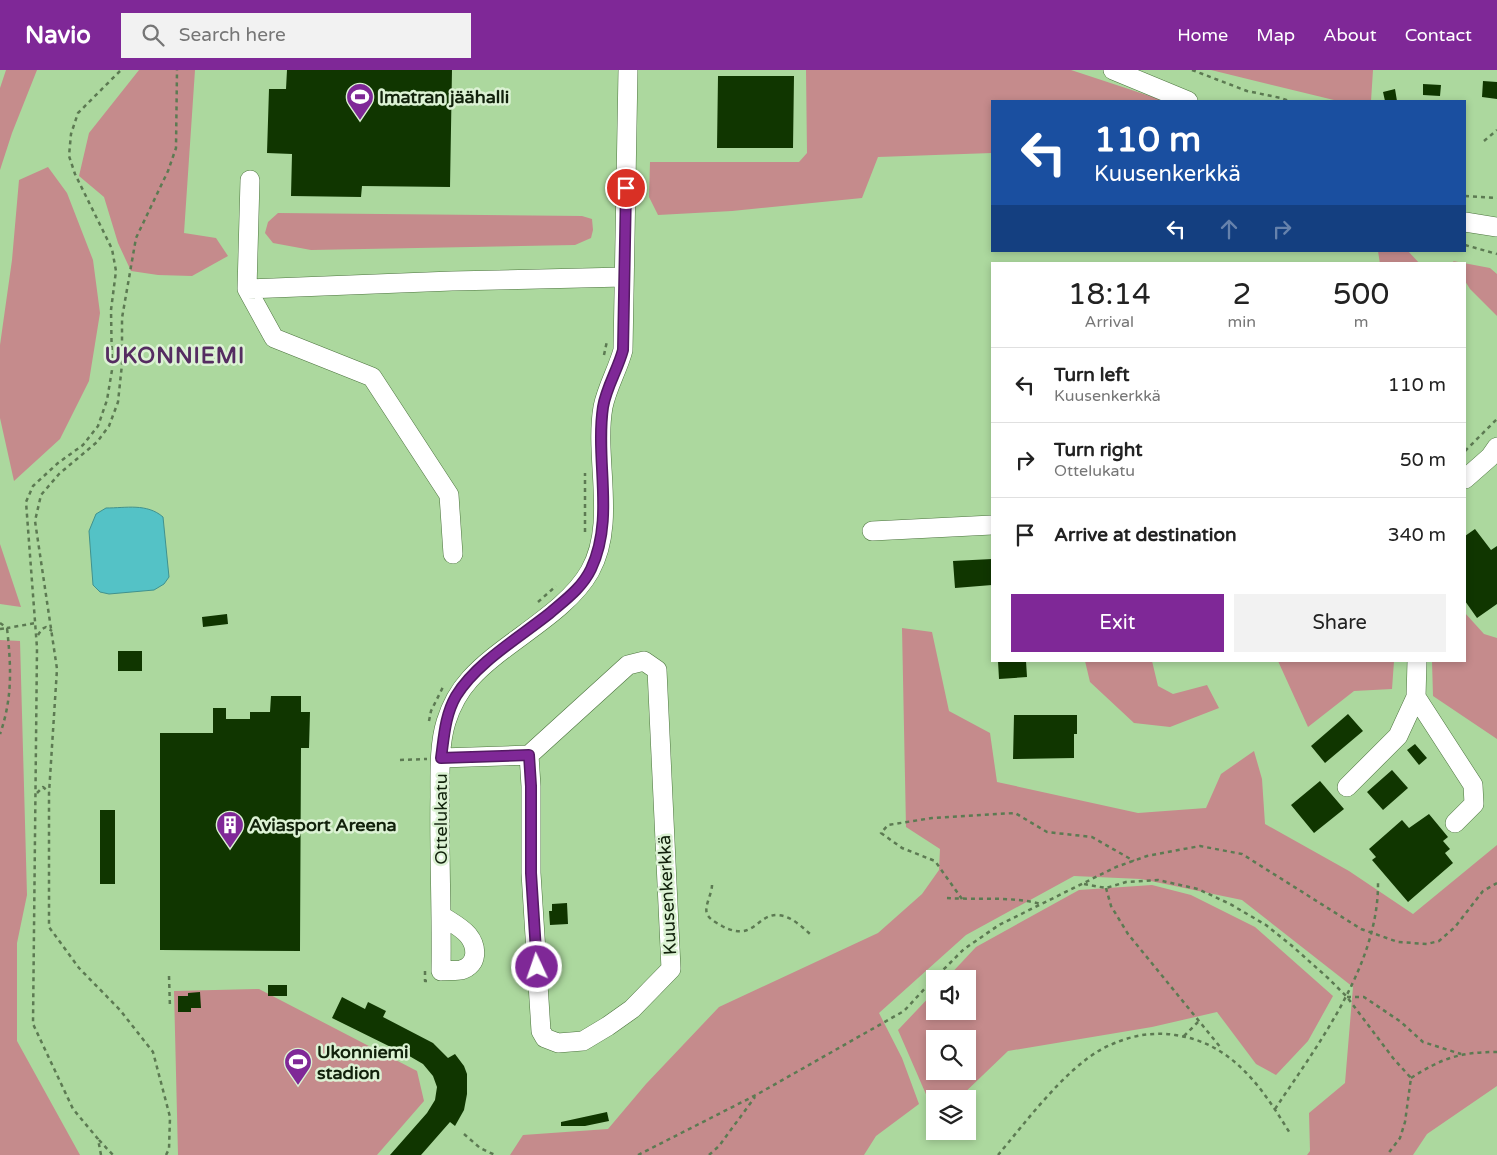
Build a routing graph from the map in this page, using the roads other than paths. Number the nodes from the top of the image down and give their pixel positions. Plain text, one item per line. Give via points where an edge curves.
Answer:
1 (628, 70) edge
2 (1113, 70) edge
3 (1186, 100) edge
4 (250, 180) dead end
5 (1466, 222) edge
6 (1497, 227) edge
7 (624, 277) junction
8 (247, 289) junction
9 (1497, 447) edge
10 (1466, 478) edge
11 (991, 525) edge
12 (872, 531) dead end
13 (453, 554) dead end
14 (1417, 662) edge
15 (1416, 698) junction
16 (529, 755) junction
17 (429, 759) junction
18 (1347, 787) dead end
19 (1455, 823) dead end
20 (442, 916) dead end

1 - 7 street, Ottelukatu
2 - 3 street
4 - 8 street
5 - 6 street
7 - 8 street
7 - 17 street, Ottelukatu via 623,350 603,406 604,505 600,544 591,570 574,593 470,679 456,696
8 - 13 street via 274,338 372,377 449,495
9 - 10 street
11 - 12 street
14 - 15 street
15 - 18 street via 1398,736
15 - 19 street via 1473,785 1474,804
16 - 16 street, Kuusenkerkkä via 628,665 644,661 656,670 671,969 632,1009 583,1041 558,1043 545,1038 541,1031 531,873
16 - 17 street
17 - 20 street, Ottelukatu via 439,838

